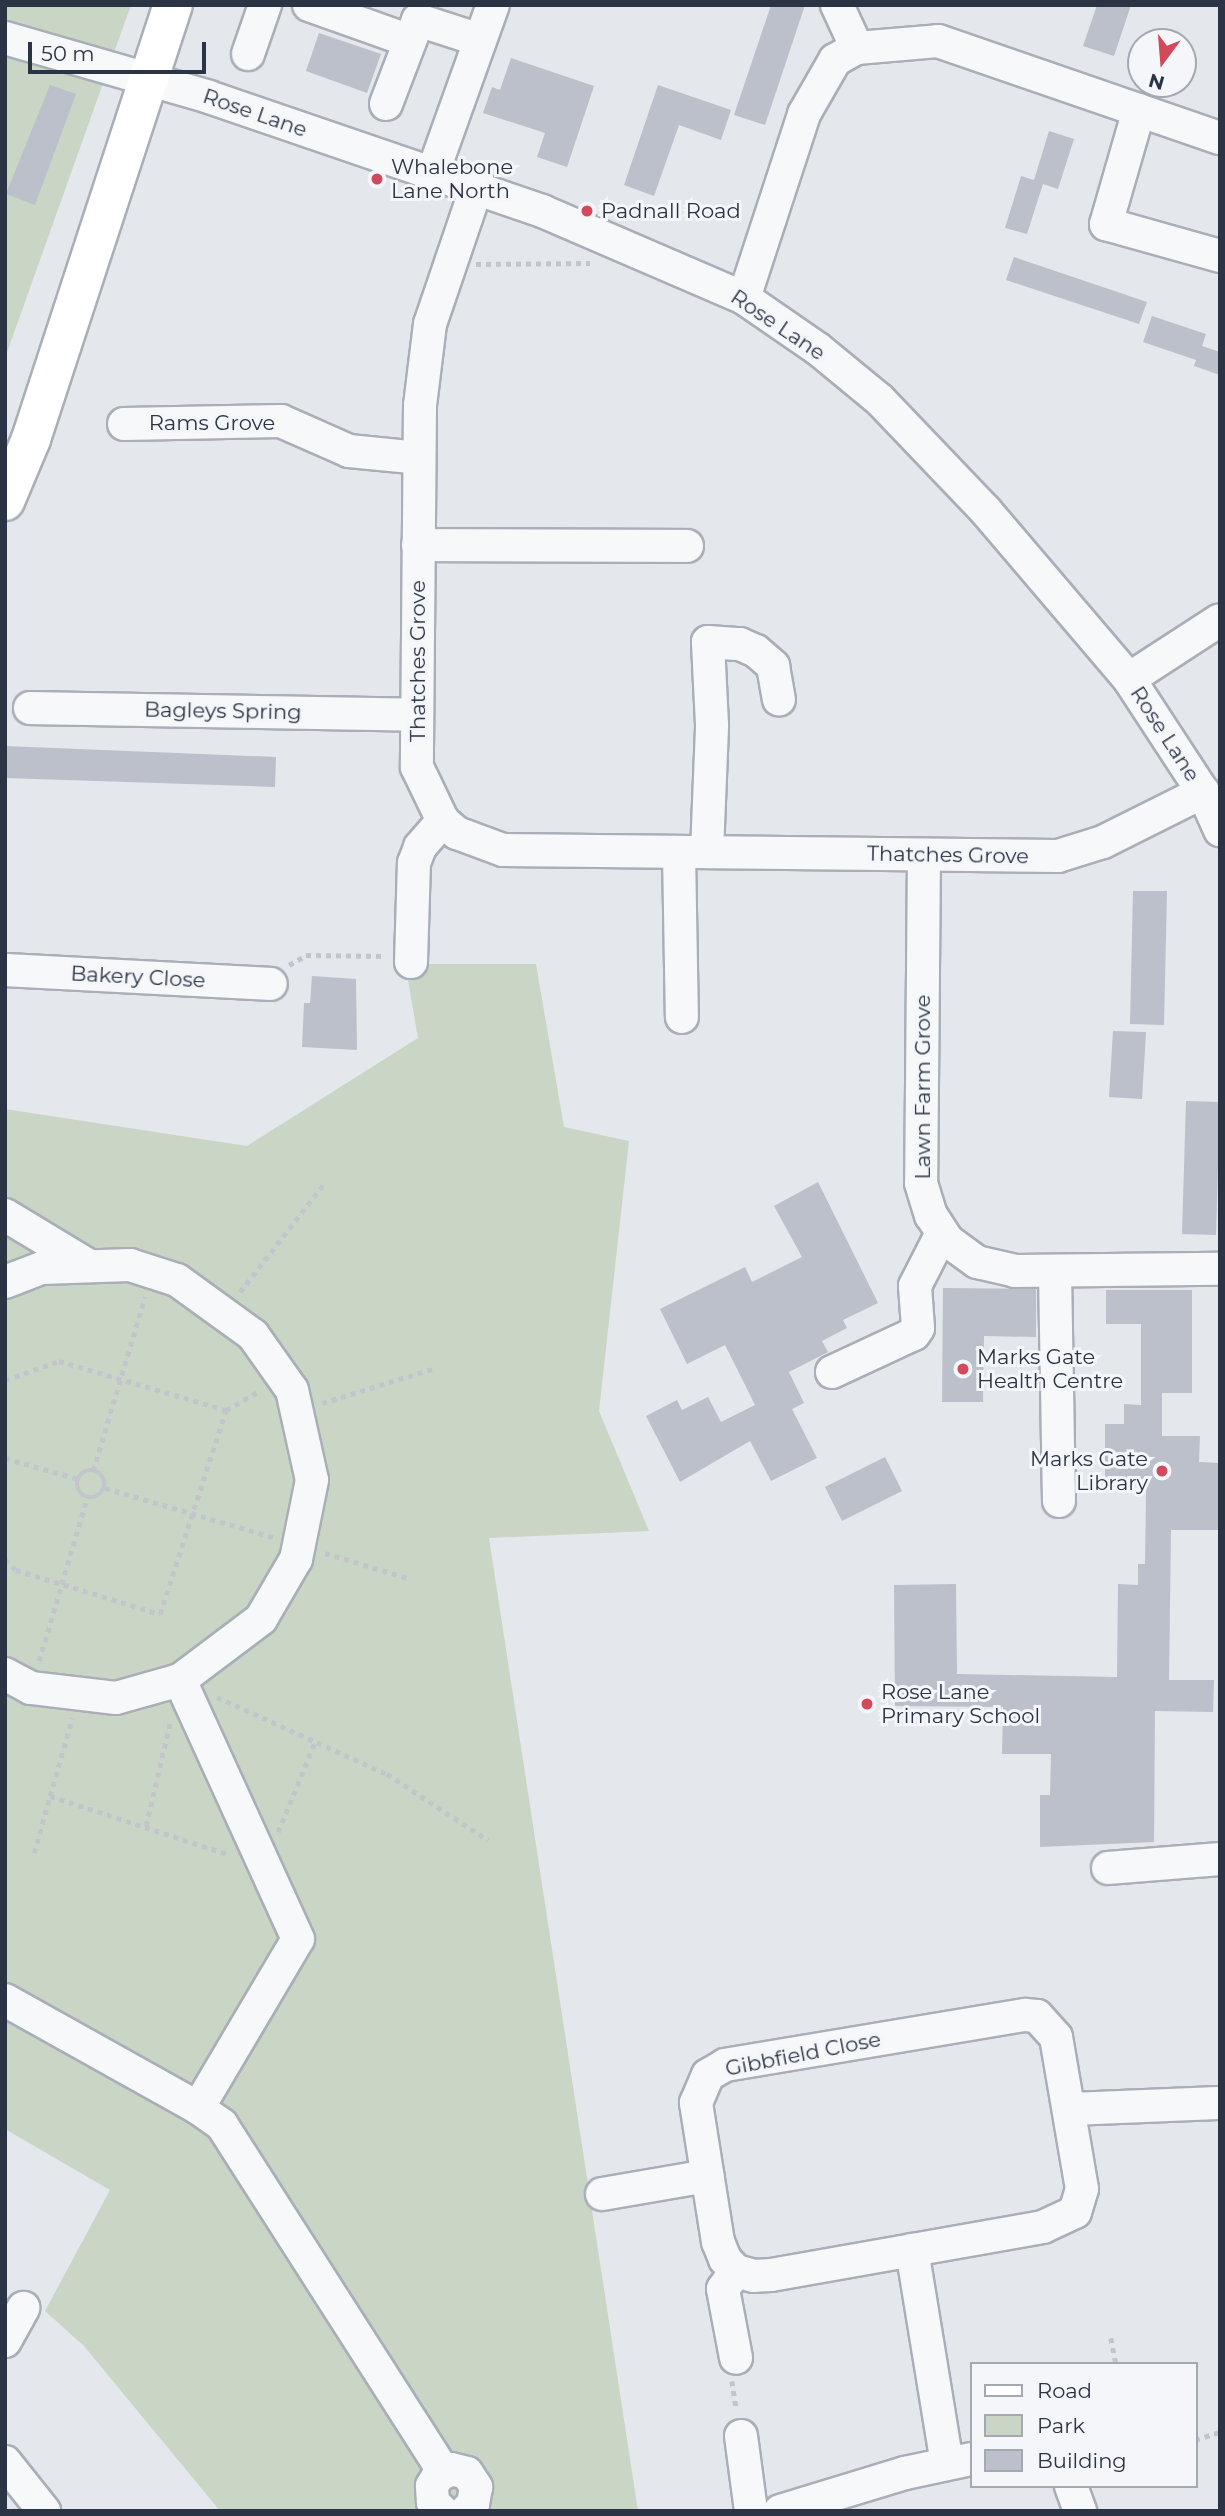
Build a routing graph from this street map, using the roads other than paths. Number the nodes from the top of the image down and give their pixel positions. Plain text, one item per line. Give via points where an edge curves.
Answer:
1 (173, 5) edge
2 (265, 5) edge
3 (309, 5) edge
4 (493, 5) edge
5 (837, 5) edge
6 (417, 22) edge
7 (5, 38) edge
8 (480, 40) junction
9 (857, 48) junction
10 (248, 54) dead end
11 (150, 78) junction
12 (386, 104) dead end
13 (1139, 110) junction
14 (1220, 138) edge
15 (432, 175) junction
16 (476, 189) junction
17 (1220, 256) edge
18 (744, 298) junction
19 (124, 424) dead end
20 (419, 458) junction
21 (5, 501) edge
22 (418, 545) junction
23 (687, 546) dead end
24 (1220, 620) edge
25 (1129, 679) junction
26 (779, 699) dead end
27 (30, 708) dead end
28 (416, 715) junction
29 (1202, 792) junction
30 (443, 821) junction
31 (1220, 830) edge
32 (693, 852) junction
33 (924, 855) junction
34 (410, 958) road end
35 (5, 970) edge
36 (275, 976) road end
37 (682, 1017) dead end
38 (5, 1216) edge
39 (943, 1233) junction
40 (91, 1266) junction
41 (1220, 1269) edge
42 (1055, 1272) junction
43 (5, 1282) edge
44 (832, 1372) dead end
45 (1059, 1502) dead end
46 (180, 1680) junction
47 (18, 1681) edge
48 (1220, 1859) edge
49 (1108, 1868) dead end
50 (5, 2000) edge
51 (1220, 2103) edge
52 (198, 2108) junction
53 (1069, 2109) junction
54 (707, 2176) junction
55 (602, 2194) dead end
56 (912, 2250) junction
57 (736, 2270) junction
58 (23, 2308) dead end
59 (5, 2341) edge
60 (736, 2358) road end
61 (741, 2436) road end
62 (959, 2461) edge
63 (5, 2462) edge
64 (443, 2472) junction
65 (1072, 2488) edge
66 (44, 2511) edge
67 (442, 2511) edge
68 (467, 2511) edge
69 (751, 2511) edge
70 (780, 2511) edge
71 (1080, 2511) edge

1 - 11 main road
2 - 10 street
3 - 6 street
4 - 8 street
5 - 9 street
6 - 8 street
6 - 12 street
7 - 11 street, Rose Lane
8 - 15 street
9 - 13 street via 938,41
9 - 18 street via 835,60 804,114
11 - 15 street, Rose Lane
11 - 21 main road via 31,439
13 - 14 street
13 - 17 street via 1106,224
15 - 16 street, Rose Lane
16 - 18 street, Rose Lane via 634,247
16 - 20 street, Thatches Grove via 449,264 423,360
18 - 25 street, Rose Lane via 818,349 880,400 986,512
19 - 20 street, Rams Grove via 281,421 349,451
20 - 22 street, Thatches Grove
22 - 23 street
22 - 28 street, Thatches Grove
24 - 25 street
25 - 29 street, Rose Lane
26 - 32 street via 773,666 756,651 740,644 708,642 712,725
27 - 28 street, Bagleys Spring
28 - 30 street, Thatches Grove via 417,767
29 - 31 street, Rose Lane
29 - 33 street, Thatches Grove via 1103,842 1058,856
30 - 32 street, Thatches Grove via 476,843 503,850
30 - 34 street via 420,847 414,863
32 - 33 street, Thatches Grove
32 - 37 street
33 - 39 street, Lawn Farm Grove via 921,1184
35 - 36 street, Bakery Close
38 - 40 street
39 - 42 street, Lawn Farm Grove via 977,1262 1015,1271
39 - 44 street via 915,1286 918,1328 914,1334
40 - 43 street via 42,1268
40 - 46 street via 130,1265 177,1280 253,1335 292,1390 312,1480 296,1559 261,1619
41 - 42 street, Lawn Farm Grove
42 - 45 street
46 - 47 street via 116,1698
46 - 52 street via 298,1939
48 - 49 street
50 - 52 street
51 - 53 street
52 - 64 street via 222,2125
53 - 54 street, Gibbfield Close via 1056,2038 1037,2016 735,2063 708,2075 698,2090
53 - 56 street, Gibbfield Close via 1082,2189 1075,2212 1043,2227
54 - 55 street
54 - 57 street, Gibbfield Close via 718,2242
56 - 57 street, Gibbfield Close via 771,2275
56 - 62 street
57 - 60 street via 723,2288
58 - 59 street
61 - 69 street
62 - 70 street
63 - 66 street
64 - 67 street via 433,2482 431,2494
64 - 68 street via 459,2470 473,2480 476,2496
65 - 71 street

